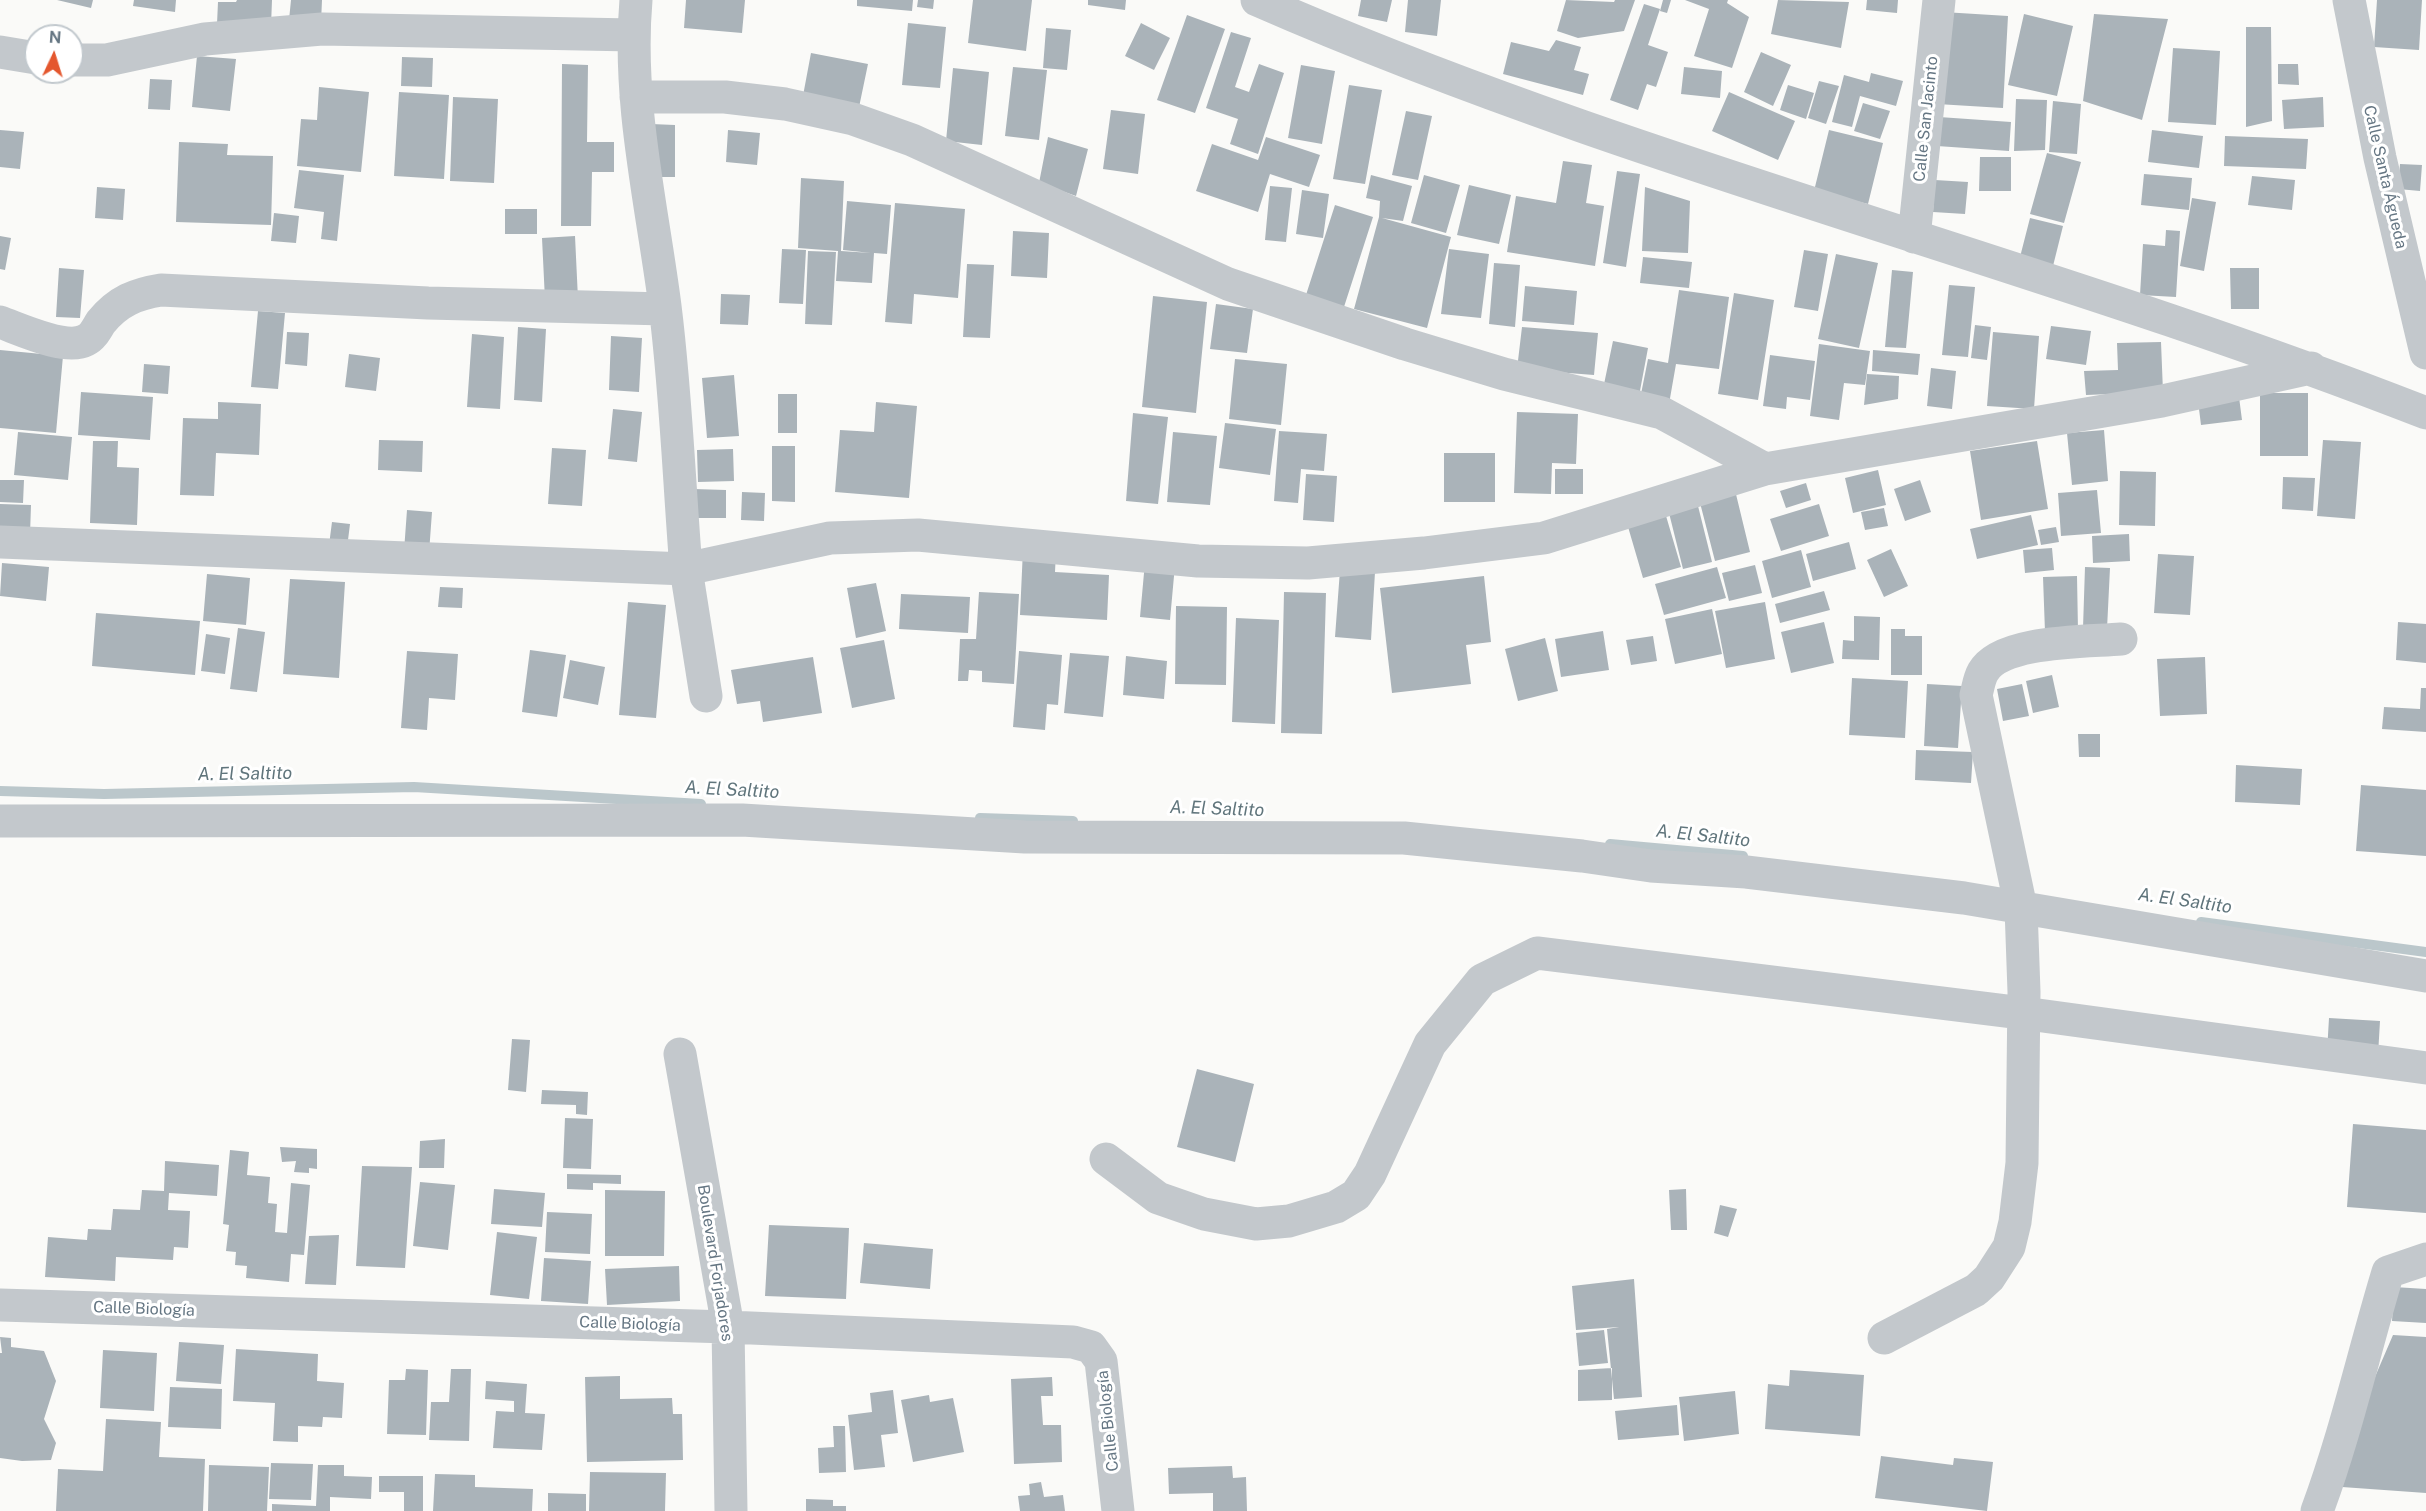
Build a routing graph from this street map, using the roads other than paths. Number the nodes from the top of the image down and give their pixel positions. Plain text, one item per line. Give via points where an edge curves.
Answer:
1 (636, 0) edge
2 (1257, 0) edge
3 (1939, 0) edge
4 (2349, 0) edge
5 (633, 35) junction
6 (0, 52) edge
7 (24, 56) edge
8 (84, 60) edge
9 (636, 97) junction
10 (1914, 237) junction
11 (665, 309) junction
12 (0, 322) edge
13 (2426, 353) edge
14 (2311, 368) junction
15 (2426, 413) edge
16 (1765, 469) junction
17 (0, 542) edge
18 (686, 569) junction
19 (2121, 639) dead end
20 (706, 696) dead end
21 (0, 821) edge
22 (2021, 908) junction
23 (2426, 976) edge
24 (2022, 1013) junction
25 (680, 1054) dead end
26 (2426, 1068) edge
27 (1106, 1159) dead end
28 (2426, 1259) edge
29 (0, 1305) edge
30 (728, 1327) junction
31 (1884, 1338) dead end
32 (731, 1511) edge
33 (1118, 1511) edge
34 (2317, 1511) edge

1 - 5 street
2 - 10 street via 1482,90
3 - 10 street, Calle San Jacinto
4 - 13 street, Calle Santa Águeda via 2380,158
5 - 8 street via 322,29 205,39 107,60
5 - 9 street
6 - 7 street
9 - 11 street
9 - 16 street via 725,97 785,104 853,119 912,140 1228,284 1504,374 1662,413
10 - 14 street via 2088,291
11 - 12 street via 161,290 136,294 123,302 91,336 77,343 48,339
11 - 18 street
14 - 15 street
14 - 16 street via 2162,401
16 - 18 street via 1544,538 1424,554 1308,563 1198,561 918,536 830,538
17 - 18 street
18 - 20 street
19 - 22 street via 2024,648 1998,657 1983,671 1976,695
21 - 22 street via 742,820 1025,837 1404,838 1651,866 1746,872
22 - 23 street
22 - 24 street
24 - 26 street
24 - 27 street via 1537,953 1482,980 1430,1044 1370,1174 1356,1195 1336,1207 1289,1221 1256,1224 1204,1214 1158,1198
24 - 31 street via 2022,1163 2009,1247 1989,1278 1976,1290
25 - 30 street, Boulevard Forjadores
28 - 34 street via 2388,1272 2346,1429
29 - 30 street, Calle Biología
30 - 32 street, Boulevard Forjadores
30 - 33 street, Calle Biología via 1073,1342 1091,1347 1101,1361

